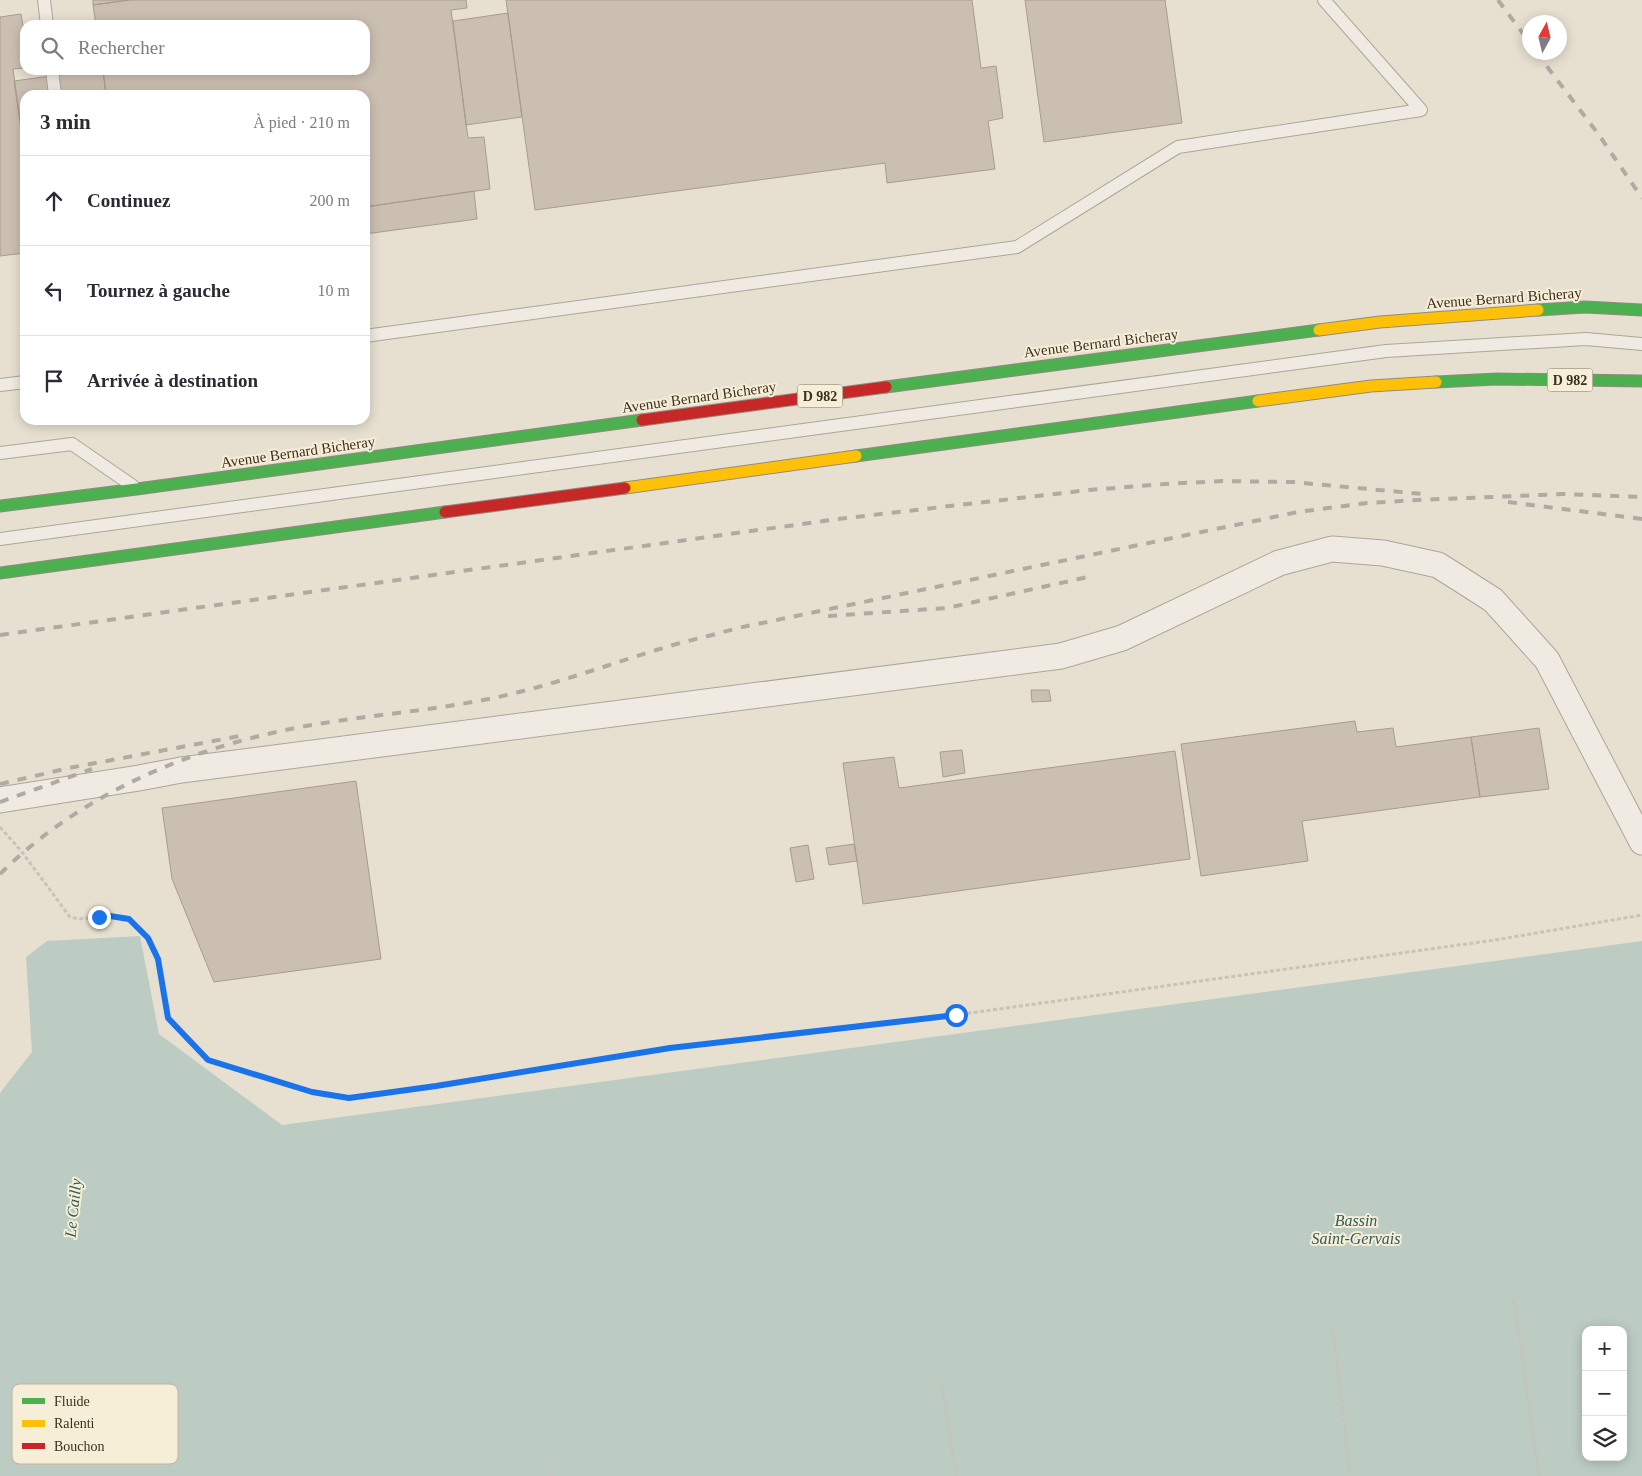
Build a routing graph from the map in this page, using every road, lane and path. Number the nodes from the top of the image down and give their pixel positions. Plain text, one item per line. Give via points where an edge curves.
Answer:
1 (44, 0) edge
2 (1324, 0) edge
3 (46, 20) edge
4 (53, 75) edge
5 (54, 90) edge
6 (1642, 310) edge
7 (370, 335) edge
8 (1642, 344) edge
9 (1642, 381) edge
10 (20, 383) edge
11 (0, 385) edge
12 (0, 453) edge
13 (137, 489) junction
14 (0, 506) edge
15 (0, 539) edge
16 (0, 573) edge
17 (0, 800) edge
18 (0, 827) edge
19 (1642, 842) edge
20 (1642, 915) edge
21 (1514, 1300) dead end
22 (1333, 1328) dead end
23 (942, 1384) dead end
24 (553, 1470) dead end
25 (554, 1476) edge
26 (956, 1476) edge
27 (1350, 1476) edge
28 (1539, 1476) edge

1 - 3 lane
2 - 7 lane via 1421,110 1178,147 1017,246
4 - 5 lane
6 - 13 main road, Avenue Bernard Bicheray / D 982 via 1585,307 1380,322
8 - 15 lane via 1586,339 1386,351
9 - 16 main road, D 982 via 1497,379 1371,386
10 - 11 lane
12 - 13 lane via 72,444
13 - 14 main road, Avenue Bernard Bicheray / D 982
17 - 19 street via 181,770 1061,656 1122,638 1279,563 1332,549 1383,553 1438,565 1493,600 1547,660
18 - 20 path via 70,917 129,919 148,938 158,959 168,1018 208,1060 312,1092 349,1098 670,1048 947,1016 1495,940
21 - 28 path
22 - 27 path
23 - 26 path
24 - 25 path

